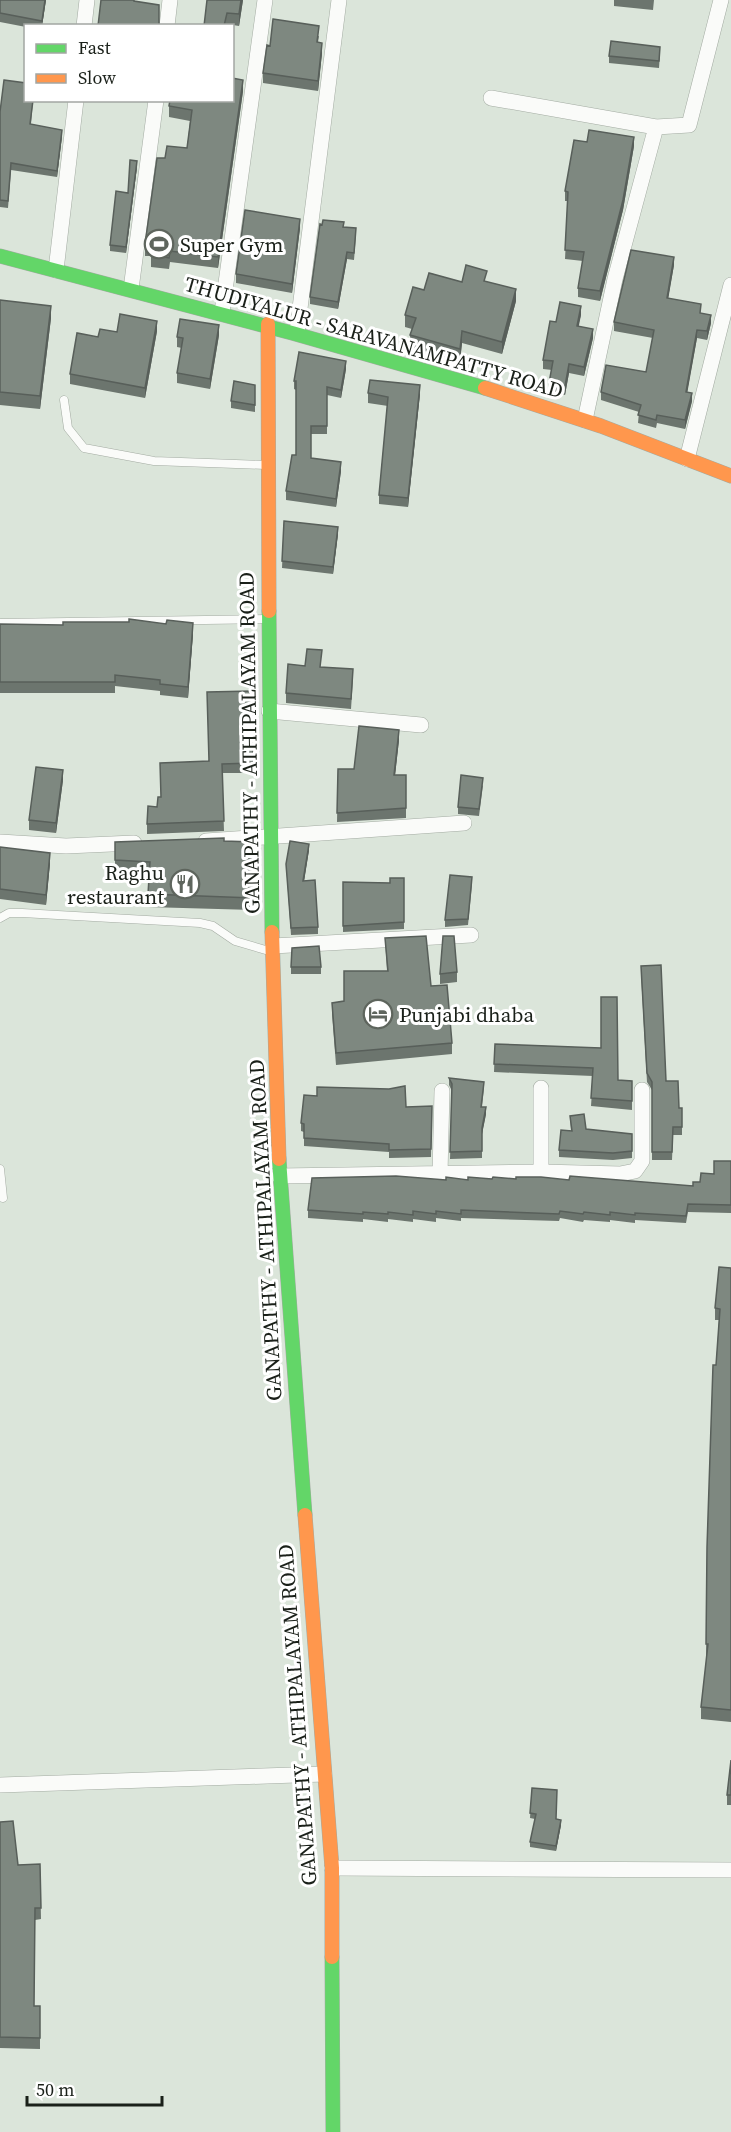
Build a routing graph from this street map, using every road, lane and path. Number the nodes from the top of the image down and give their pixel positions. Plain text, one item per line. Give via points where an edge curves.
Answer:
1 (87, 0) edge
2 (170, 0) edge
3 (265, 0) edge
4 (339, 0) edge
5 (721, 0) edge
6 (84, 24) edge
7 (167, 24) edge
8 (491, 98) dead end
9 (76, 102) edge
10 (156, 102) edge
11 (656, 127) junction
12 (0, 256) edge
13 (56, 270) junction
14 (731, 285) edge
15 (131, 289) junction
16 (222, 312) junction
17 (268, 324) junction
18 (297, 332) junction
19 (64, 400) dead end
20 (585, 420) junction
21 (687, 459) junction
22 (267, 465) junction
23 (731, 476) edge
24 (268, 619) junction
25 (0, 623) edge
26 (269, 711) junction
27 (421, 725) dead end
28 (464, 823) dead end
29 (270, 838) junction
30 (190, 841) edge
31 (0, 842) edge
32 (145, 843) edge
33 (0, 918) edge
34 (471, 935) dead end
35 (273, 949) junction
36 (541, 1088) dead end
37 (642, 1089) dead end
38 (442, 1091) dead end
39 (0, 1169) edge
40 (541, 1172) junction
41 (440, 1174) junction
42 (279, 1176) junction
43 (3, 1198) dead end
44 (324, 1774) junction
45 (0, 1785) edge
46 (332, 1868) junction
47 (731, 1870) edge
48 (333, 2132) edge

1 - 6 street
2 - 7 street
3 - 16 street
4 - 18 street
5 - 11 street via 689,125
8 - 11 street
9 - 13 street
10 - 15 street
11 - 20 street via 615,279
12 - 13 main road, THUDIYALUR - SARAVANAMPATTY ROAD
13 - 15 main road, THUDIYALUR - SARAVANAMPATTY ROAD
14 - 21 street
15 - 16 main road, THUDIYALUR - SARAVANAMPATTY ROAD
16 - 17 main road, THUDIYALUR - SARAVANAMPATTY ROAD
17 - 18 main road, THUDIYALUR - SARAVANAMPATTY ROAD
17 - 22 main road, GANAPATHY - ATHIPALAYAM ROAD
18 - 20 main road, THUDIYALUR - SARAVANAMPATTY ROAD
19 - 22 lane via 68,428 84,448 154,461
20 - 21 main road, THUDIYALUR - SARAVANAMPATTY ROAD
21 - 23 main road, THUDIYALUR - SARAVANAMPATTY ROAD
22 - 24 main road, GANAPATHY - ATHIPALAYAM ROAD
24 - 25 lane
24 - 26 main road, GANAPATHY - ATHIPALAYAM ROAD
26 - 27 street
26 - 29 main road, GANAPATHY - ATHIPALAYAM ROAD
28 - 29 street
29 - 30 street
29 - 35 main road, GANAPATHY - ATHIPALAYAM ROAD
31 - 32 street via 66,846
33 - 35 lane via 22,913 200,923 213,926 234,941
34 - 35 street
35 - 42 main road, GANAPATHY - ATHIPALAYAM ROAD
36 - 40 street
37 - 40 street via 642,1161 635,1172
38 - 41 street
39 - 43 lane
40 - 41 street
41 - 42 street
42 - 44 main road, GANAPATHY - ATHIPALAYAM ROAD
44 - 45 street
44 - 46 main road, GANAPATHY - ATHIPALAYAM ROAD
46 - 47 street
46 - 48 main road, GANAPATHY - ATHIPALAYAM ROAD

